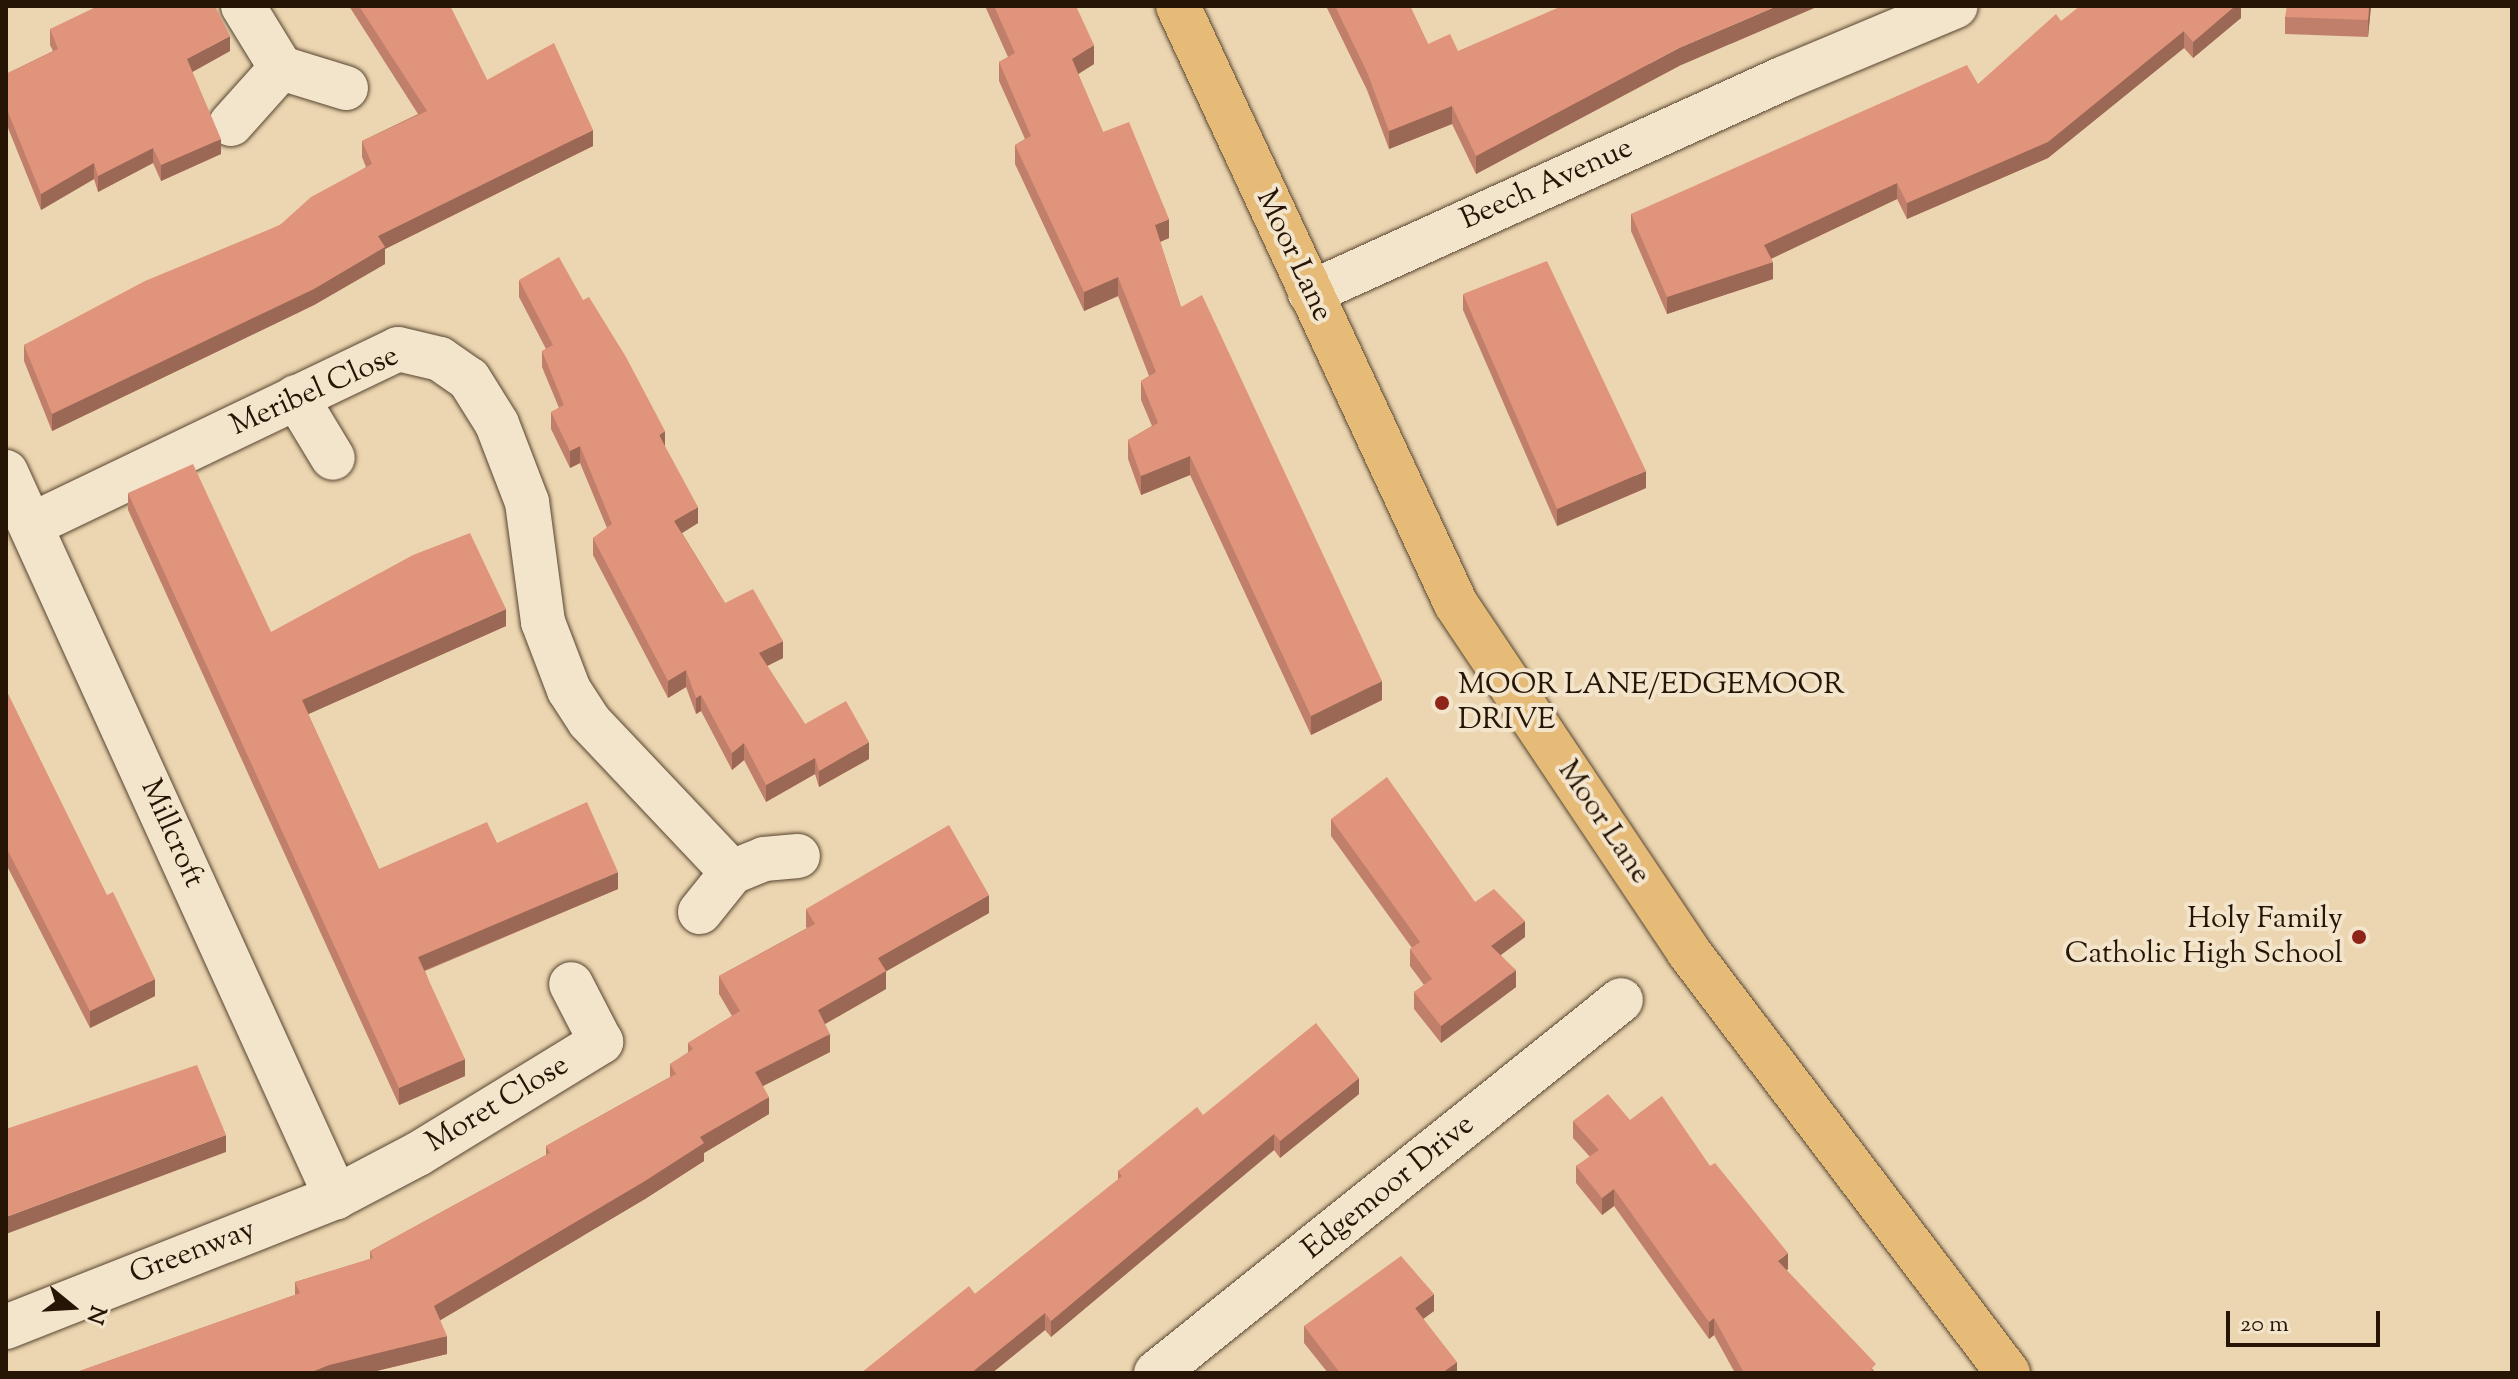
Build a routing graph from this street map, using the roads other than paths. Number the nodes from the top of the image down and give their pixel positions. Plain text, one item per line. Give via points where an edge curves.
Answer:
1 (243, 6) edge
2 (1178, 6) edge
3 (1956, 6) edge
4 (281, 68) junction
5 (346, 88) dead end
6 (231, 124) dead end
7 (1310, 293) junction
8 (296, 397) junction
9 (333, 458) dead end
10 (6, 472) edge
11 (31, 525) junction
12 (798, 856) dead end
13 (732, 872) junction
14 (700, 912) dead end
15 (571, 984) dead end
16 (1621, 1000) dead end
17 (336, 1197) junction
18 (6, 1327) edge
19 (1203, 1360) edge
20 (1156, 1373) edge
21 (2008, 1373) edge

1 - 4 street
2 - 7 highway, Moor Lane
3 - 7 street, Beech Avenue via 1784,78
4 - 5 street
4 - 6 street
7 - 21 highway, Moor Lane via 1456,604 1688,951
8 - 9 street
8 - 11 street, Meribel Close
8 - 13 street, Meribel Close via 398,349 440,359 469,379 497,424 527,502 543,622 569,690 589,721
10 - 11 street, Millcroft
11 - 17 street, Millcroft
12 - 13 street via 764,859
13 - 14 street
15 - 17 street, Moret Close via 601,1042
16 - 19 street, Edgemoor Drive
17 - 18 street, Greenway
19 - 20 street, Edgemoor Drive

